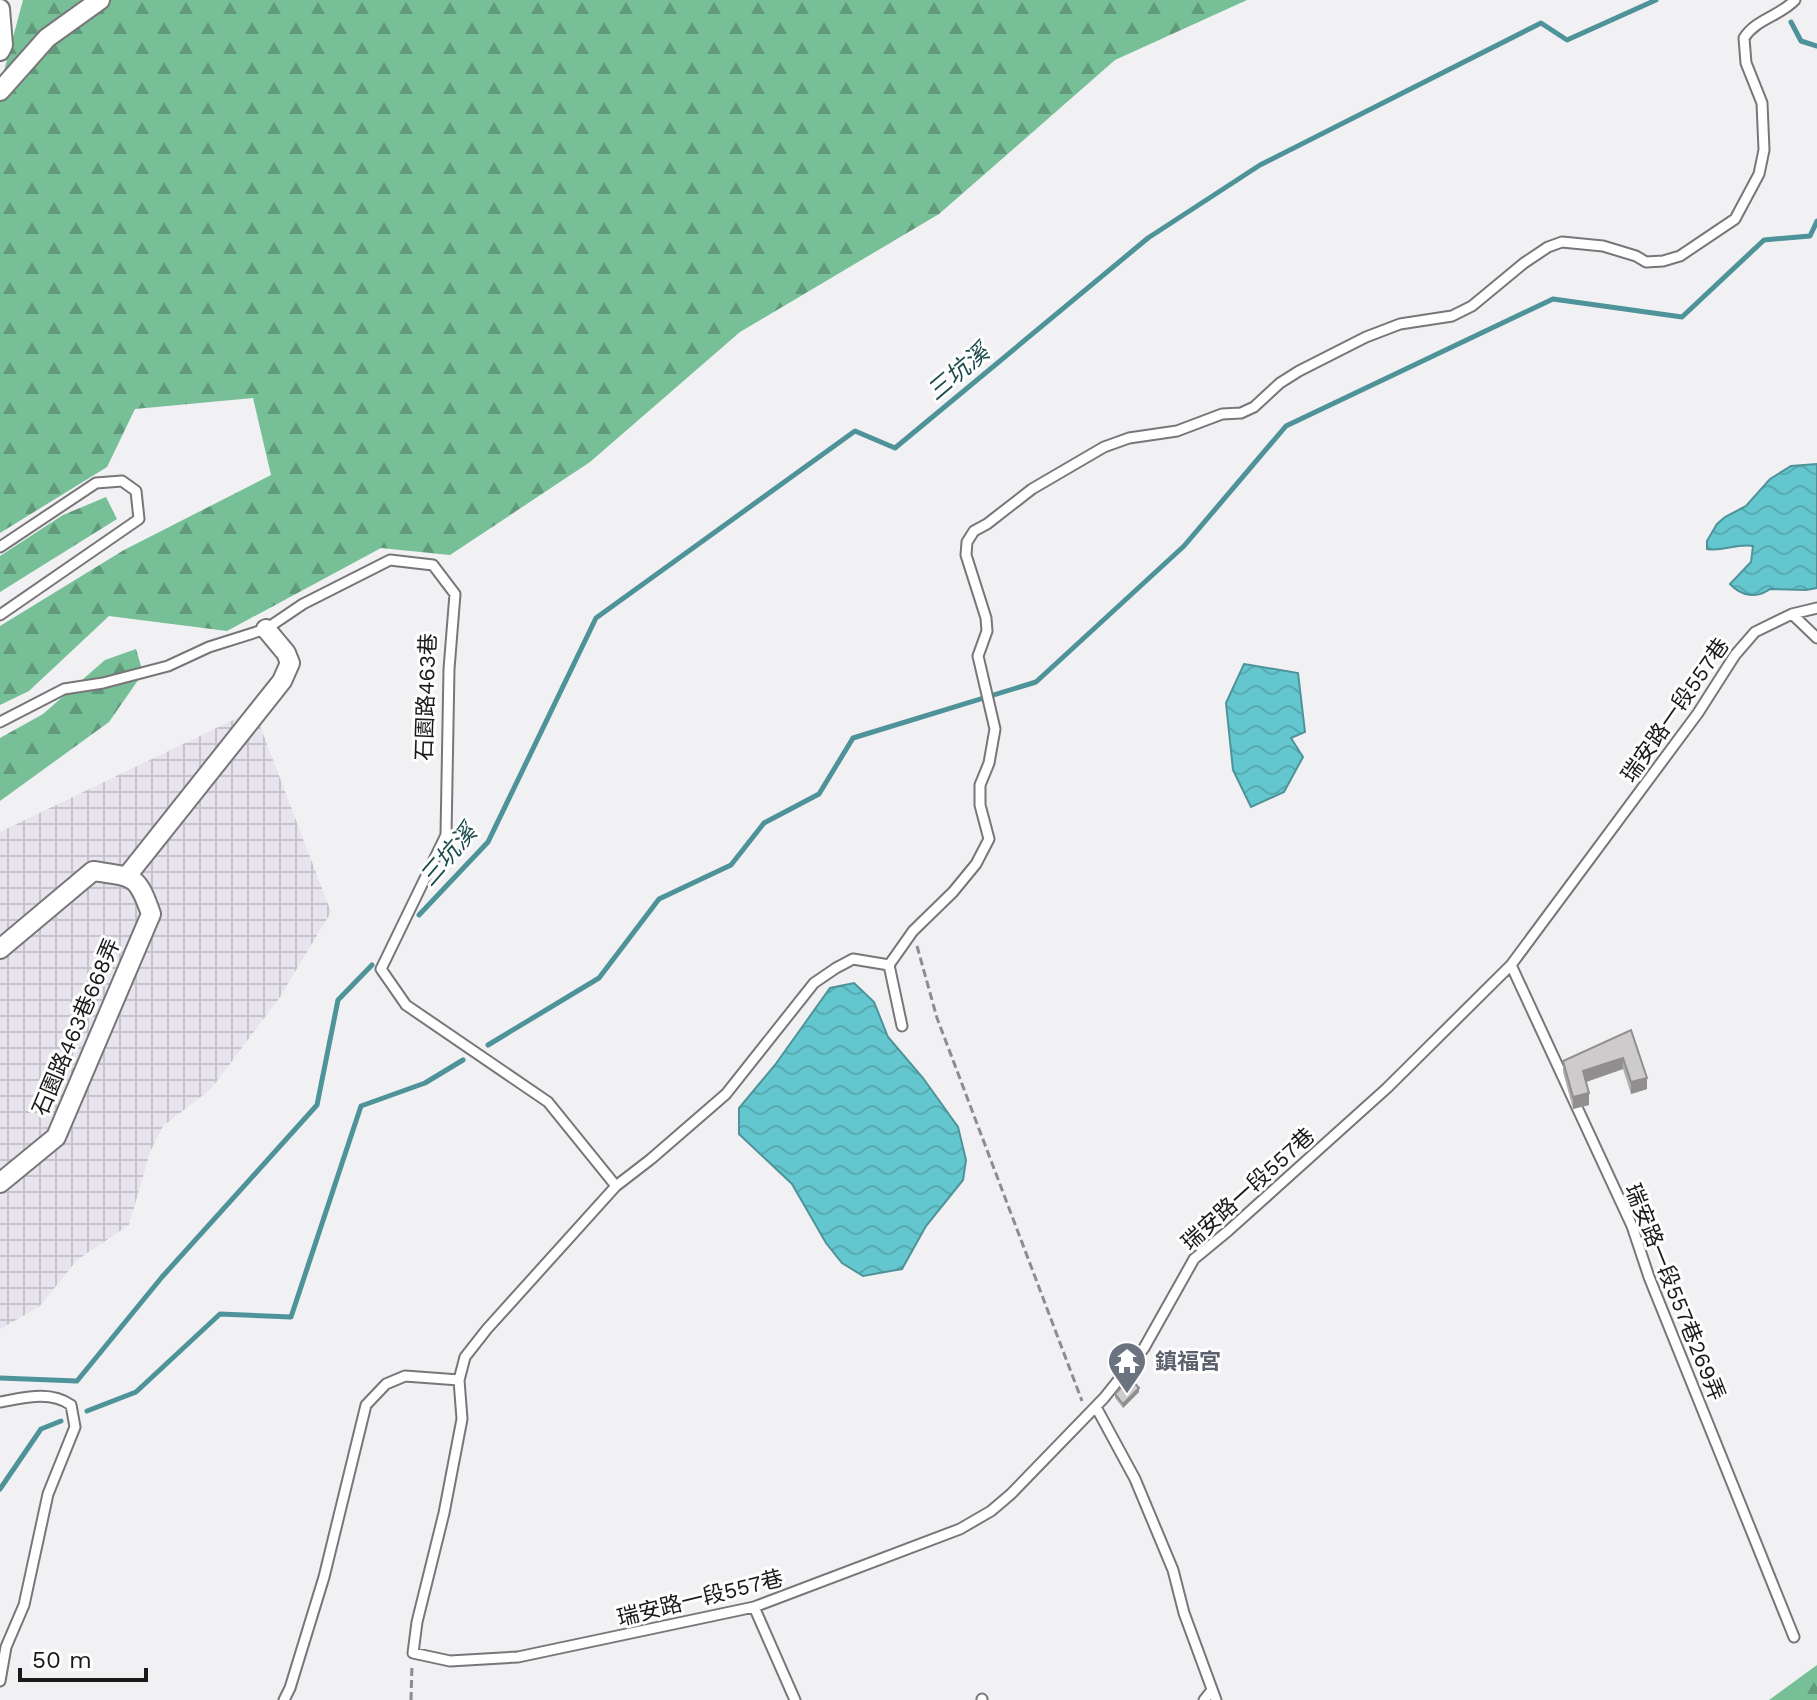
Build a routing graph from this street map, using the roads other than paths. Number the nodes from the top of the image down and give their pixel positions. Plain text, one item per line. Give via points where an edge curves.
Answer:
1 (100, 0) edge
2 (1795, 0) edge
3 (0, 9) edge
4 (0, 51) edge
5 (0, 91) edge
6 (0, 547) edge
7 (1817, 608) edge
8 (1792, 614) junction
9 (0, 615) edge
10 (266, 629) junction
11 (1817, 638) edge
12 (0, 722) edge
13 (127, 876) junction
14 (0, 949) edge
15 (889, 965) junction
16 (1511, 965) junction
17 (902, 1026) dead end
18 (0, 1183) edge
19 (616, 1186) junction
20 (459, 1380) junction
21 (0, 1402) edge
22 (1096, 1407) junction
23 (754, 1607) junction
24 (1794, 1637) dead end
25 (0, 1681) edge
26 (1214, 1695) edge
27 (284, 1700) edge
28 (795, 1700) edge
29 (1204, 1700) edge

1 - 5 street via 47,38
2 - 15 lane via 1744,38 1746,63 1762,103 1759,174 1735,219 1680,256 1646,262 1603,246 1562,242 1548,247 1452,316 1400,324 1366,337 1299,371 1241,413 1104,447 974,531 966,555 986,618 978,656 995,729 980,785 989,839 976,864 913,931
3 - 4 street
6 - 9 lane via 96,483 122,481 136,491 139,519
7 - 8 lane, 瑞安路一段557巷
8 - 11 lane
8 - 16 lane, 瑞安路一段557巷 via 1755,632 1735,655
10 - 12 lane, 石園路463巷 via 168,666 64,689
10 - 13 street via 290,663 282,681
10 - 19 lane, 石園路463巷 via 390,560 433,565 455,594 446,835 381,969 406,1005 548,1102
13 - 14 street via 93,871
13 - 18 street, 石園路463巷668弄 via 140,884 151,914 56,1137
15 - 17 lane
15 - 19 lane via 853,959 814,983 726,1094
16 - 22 lane, 瑞安路一段557巷 via 1387,1088 1194,1259 1144,1348
16 - 24 lane, 瑞安路一段557巷269弄 via 1632,1226
19 - 20 lane via 487,1329 465,1357
20 - 23 lane, 瑞安路一段557巷 via 462,1419 413,1653 450,1661 518,1657
20 - 27 lane via 405,1376 386,1384 366,1405 324,1577
21 - 25 lane via 42,1395 62,1399 71,1405 75,1427 48,1494 24,1605 6,1647
22 - 23 lane, 瑞安路一段557巷 via 991,1511 960,1529
22 - 26 lane via 1135,1479 1167,1557
23 - 28 lane
26 - 29 lane

